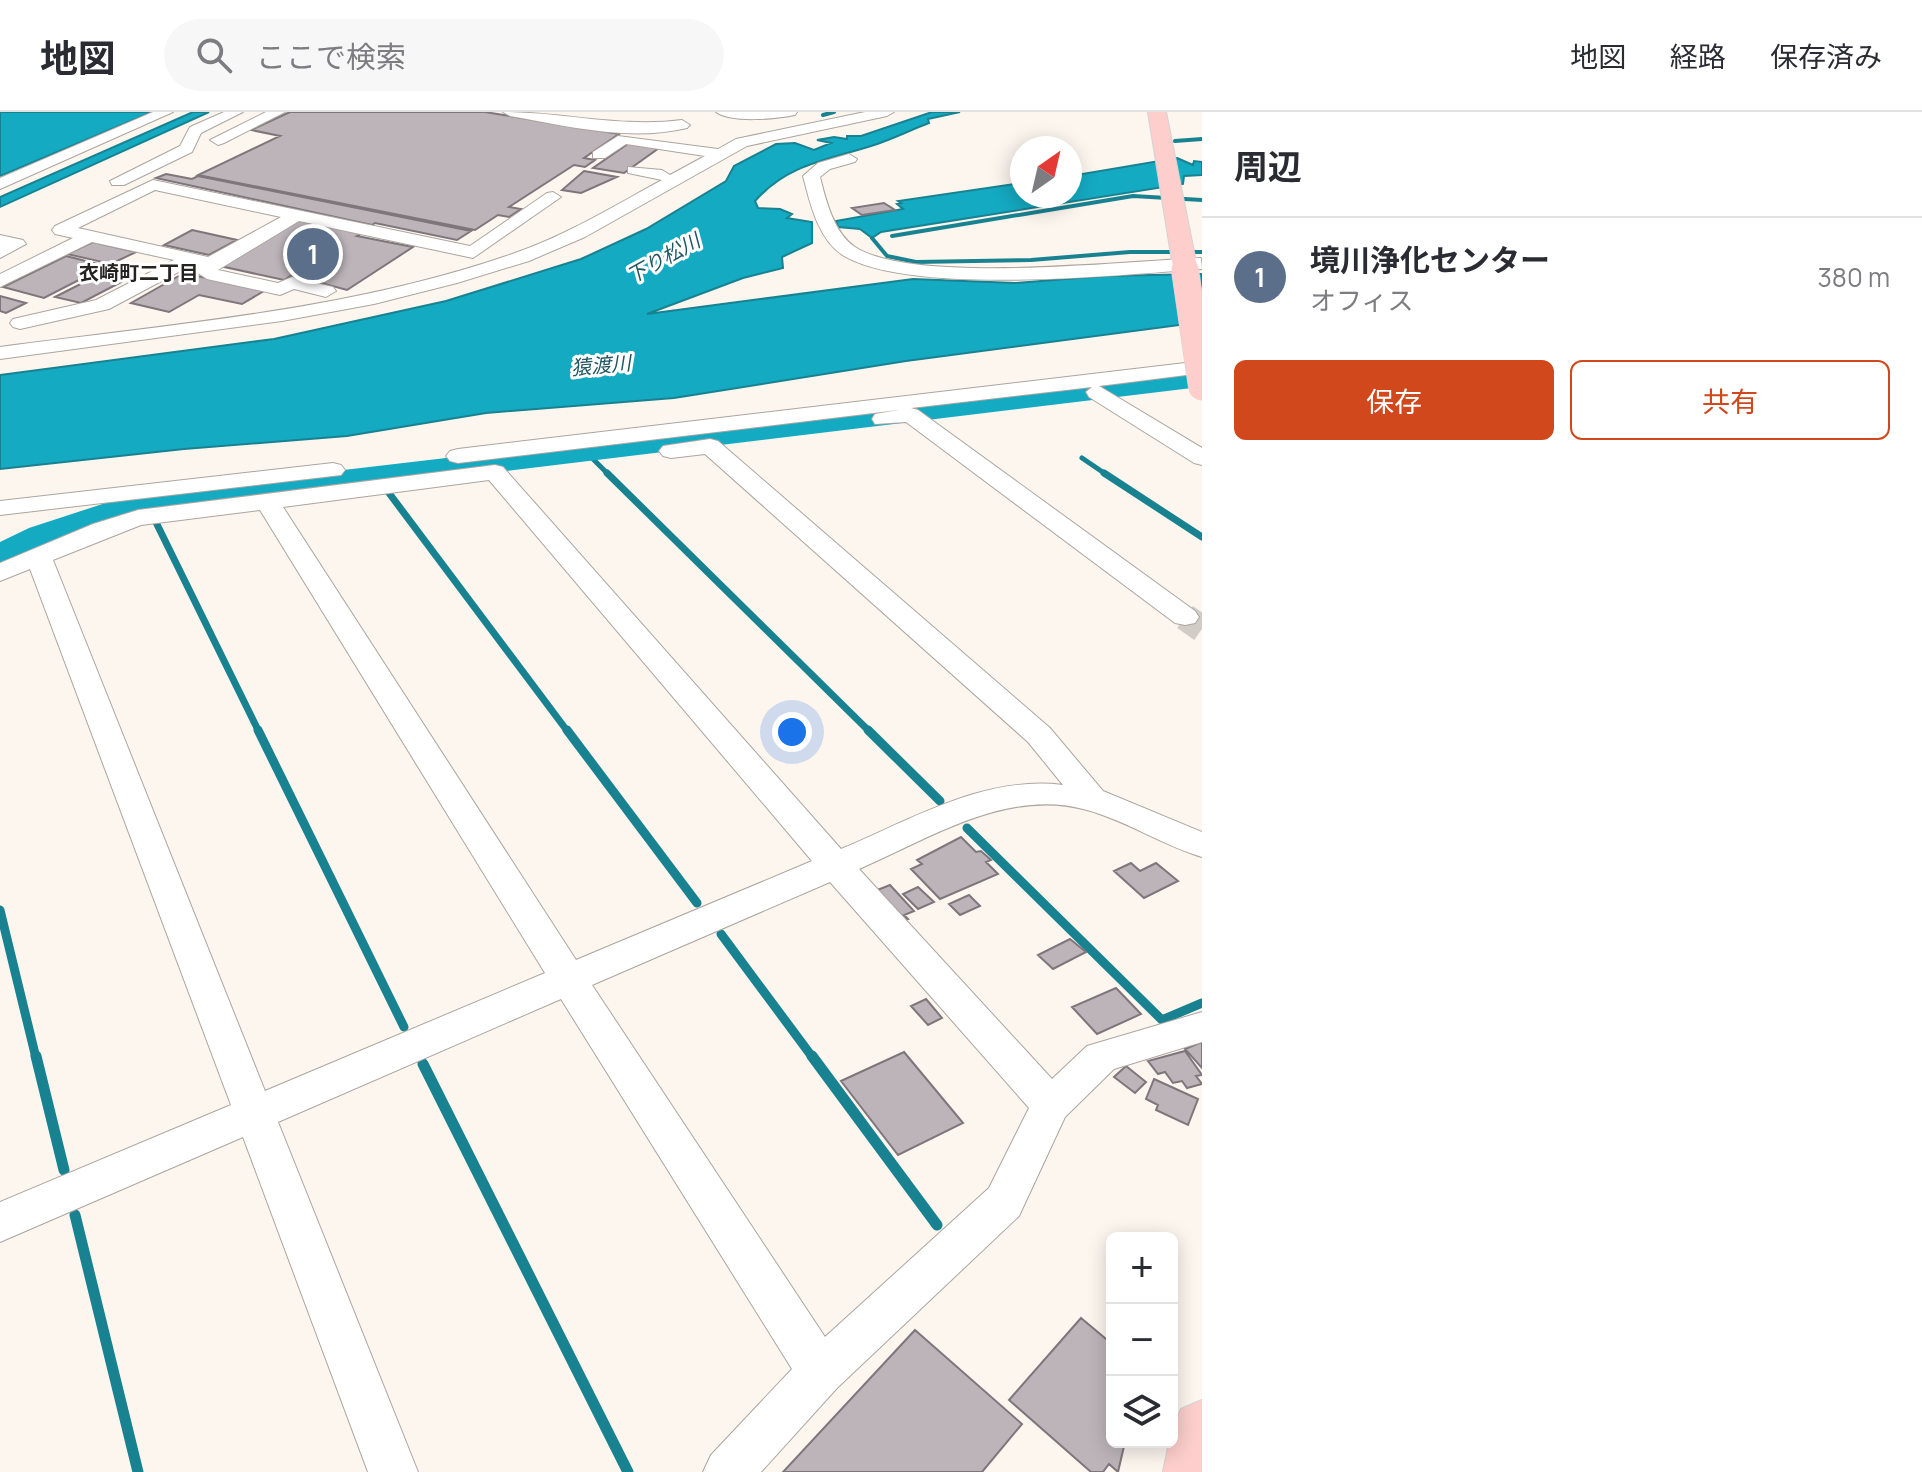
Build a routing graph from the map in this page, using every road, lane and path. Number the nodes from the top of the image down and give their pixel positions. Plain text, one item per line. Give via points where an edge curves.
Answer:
1 (166, 112) edge
2 (236, 112) edge
3 (278, 112) edge
4 (510, 112) edge
5 (723, 112) edge
6 (790, 112) edge
7 (887, 112) edge
8 (1157, 112) edge
9 (744, 115) junction
10 (768, 115) junction
11 (758, 130) dead end
12 (721, 133) dead end
13 (668, 134) dead end
14 (805, 140) junction
15 (696, 150) junction
16 (721, 154) junction
17 (599, 155) dead end
18 (634, 170) dead end
19 (662, 175) junction
20 (0, 184) edge
21 (148, 187) junction
22 (614, 194) dead end
23 (553, 197) dead end
24 (114, 204) junction
25 (534, 211) junction
26 (299, 214) junction
27 (565, 216) dead end
28 (1, 229) edge
29 (91, 236) junction
30 (0, 252) edge
31 (1188, 260) edge
32 (205, 261) junction
33 (4, 276) edge
34 (326, 291) dead end
35 (20, 323) dead end
36 (0, 353) edge
37 (1202, 367) edge
38 (1202, 387) edge
39 (1097, 392) dead end
40 (781, 419) junction
41 (708, 441) junction
42 (1202, 458) edge
43 (495, 472) junction
44 (64, 501) junction
45 (267, 501) junction
46 (0, 508) edge
47 (0, 532) edge
48 (38, 555) junction
49 (0, 573) edge
50 (1185, 617) tunnel mouth
51 (1092, 799) junction
52 (1202, 845) edge
53 (834, 864) junction
54 (568, 979) junction
55 (1202, 1027) edge
56 (1051, 1105) junction
57 (253, 1113) junction
58 (0, 1222) edge
59 (821, 1372) junction
60 (1202, 1430) edge
61 (393, 1472) edge
62 (728, 1472) edge
63 (1194, 1472) edge

1 - 20 street
2 - 24 street via 195,130 186,149 105,187 114,189 91,200
3 - 21 street via 127,183
4 - 13 street via 652,131 687,122
5 - 9 street
6 - 10 street
7 - 14 street
8 - 31 main road
9 - 10 street
9 - 12 street
10 - 11 street via 785,124
14 - 16 street via 742,142
14 - 31 street via 849,159 815,170 831,231 849,251 869,261 928,272
15 - 16 street
15 - 17 street via 623,139
15 - 19 street
16 - 36 street via 579,233 450,279 282,315
18 - 19 street
19 - 22 street
21 - 24 street
21 - 26 street
23 - 25 street
24 - 29 street via 61,230
25 - 26 street via 473,252
25 - 27 street
26 - 32 street
28 - 30 street via 17,244
29 - 32 street
29 - 33 street
31 - 38 main road, bridge
32 - 34 street via 207,273 280,289 292,283
32 - 35 street via 178,265 102,305
37 - 40 street
39 - 42 street
40 - 41 street
40 - 44 street
41 - 43 street
41 - 50 street via 910,415
41 - 51 street via 1039,735
43 - 45 street
43 - 53 street
44 - 46 street
44 - 47 street
45 - 48 street via 138,518
45 - 54 street
48 - 49 street
48 - 57 street
51 - 52 street
51 - 53 street via 1041,793 993,798
53 - 54 street
53 - 56 street
54 - 57 street
54 - 59 street
55 - 56 street via 1101,1057
56 - 59 street via 1004,1202
57 - 58 street
57 - 61 street
59 - 62 street
60 - 63 main road

